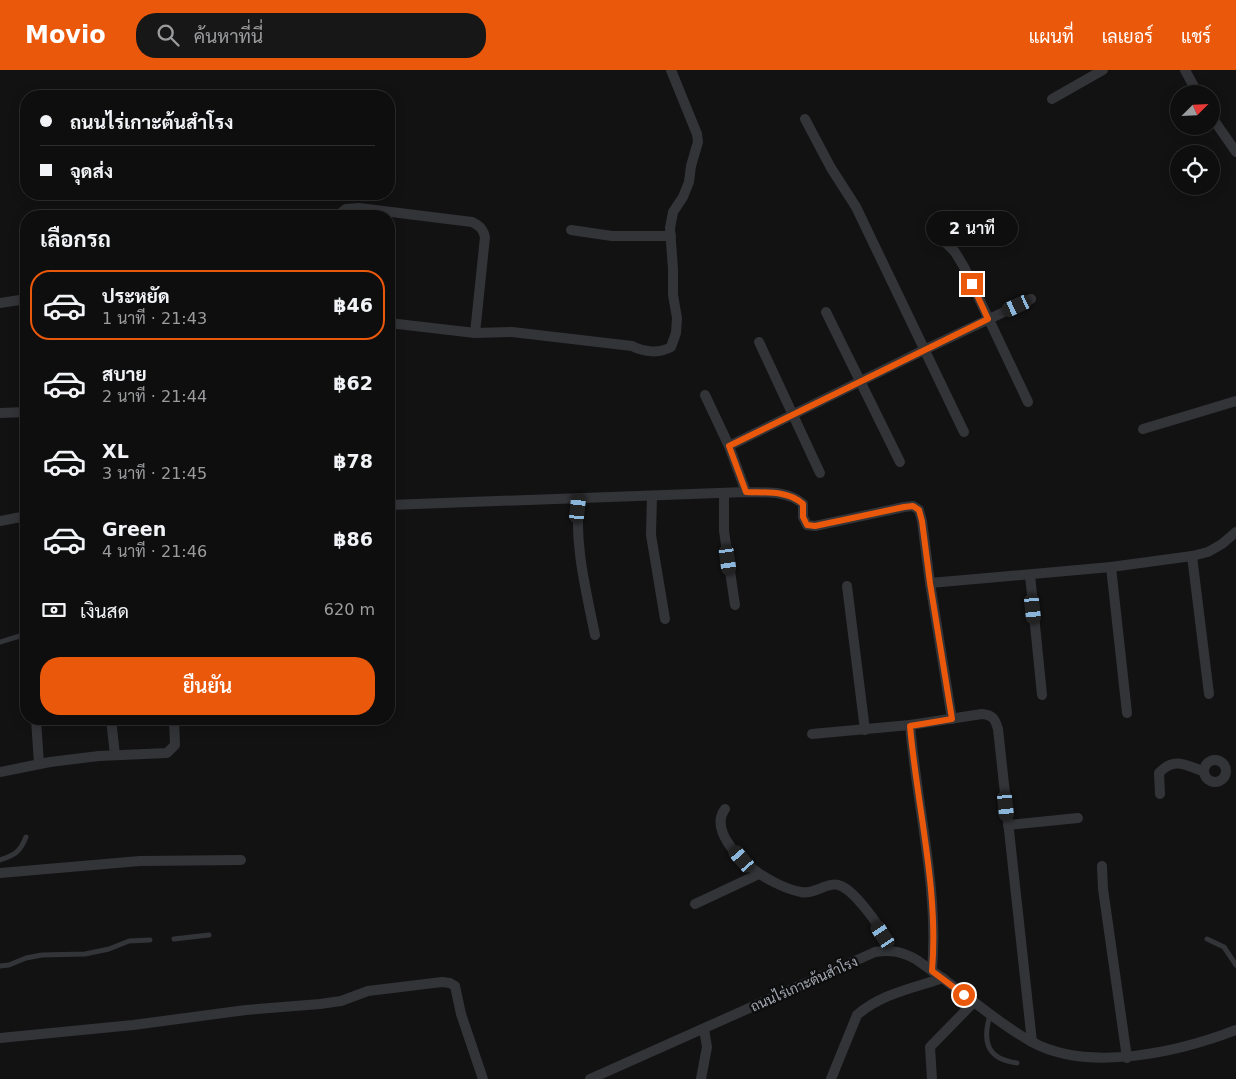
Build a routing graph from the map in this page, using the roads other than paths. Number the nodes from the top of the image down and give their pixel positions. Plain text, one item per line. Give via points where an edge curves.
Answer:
1 (671, 70) edge
2 (1104, 70) edge
3 (1185, 70) edge
4 (1193, 85) edge
5 (1052, 99) dead end
6 (805, 119) dead end
7 (1220, 129) edge
8 (1236, 152) edge
9 (345, 210) edge
10 (375, 210) edge
11 (395, 212) edge
12 (571, 230) dead end
13 (933, 230) dead end
14 (671, 236) junction
15 (1031, 299) dead end
16 (20, 300) edge
17 (0, 303) edge
18 (826, 312) dead end
19 (988, 319) junction
20 (395, 324) edge
21 (475, 333) junction
22 (759, 342) dead end
23 (924, 350) junction
24 (860, 382) junction
25 (705, 396) dead end
26 (1236, 401) edge
27 (1028, 402) dead end
28 (20, 412) edge
29 (0, 414) edge
30 (792, 415) junction
31 (1143, 430) dead end
32 (964, 432) dead end
33 (729, 446) junction
34 (900, 462) dead end
35 (820, 473) dead end
36 (746, 492) junction
37 (724, 493) junction
38 (652, 496) junction
39 (579, 498) junction
40 (395, 506) edge
41 (20, 517) edge
42 (0, 521) edge
43 (1236, 532) edge
44 (1192, 556) junction
45 (1111, 567) junction
46 (1030, 574) junction
47 (930, 583) junction
48 (847, 586) dead end
49 (735, 606) dead end
50 (665, 619) dead end
51 (595, 635) dead end
52 (20, 636) edge
53 (0, 642) edge
54 (1209, 694) dead end
55 (1042, 695) dead end
56 (1127, 714) dead end
57 (952, 719) junction
58 (36, 725) edge
59 (112, 725) edge
60 (174, 725) edge
61 (910, 726) junction
62 (865, 730) junction
63 (812, 734) dead end
64 (115, 755) junction
65 (39, 764) junction
66 (1236, 764) edge
67 (1225, 767) junction
68 (1203, 771) junction
69 (0, 772) edge
70 (1160, 794) dead end
71 (725, 809) dead end
72 (1078, 818) dead end
73 (1008, 825) junction
74 (26, 837) dead end
75 (0, 860) edge
76 (241, 860) dead end
77 (1102, 866) dead end
78 (0, 873) edge
79 (760, 874) junction
80 (695, 904) dead end
81 (209, 935) dead end
82 (174, 938) dead end
83 (1207, 938) dead end
84 (150, 940) dead end
85 (888, 950) junction
86 (1236, 965) edge
87 (0, 966) edge
88 (932, 971) junction
89 (943, 978) junction
90 (973, 1002) junction
91 (990, 1015) junction
92 (704, 1029) junction
93 (1236, 1030) edge
94 (0, 1038) edge
95 (1032, 1042) junction
96 (1127, 1058) junction
97 (1017, 1063) dead end
98 (483, 1079) edge
99 (590, 1079) edge
100 (701, 1079) edge
101 (831, 1079) edge
102 (932, 1079) edge

1 - 14 street via 698,134 698,142 689,182 673,212
2 - 5 street
3 - 4 street
6 - 23 street via 856,207
7 - 8 street
9 - 10 street
11 - 21 street via 472,222 483,229 485,237
12 - 14 street via 612,236
13 - 19 street via 955,252
14 - 21 street via 677,318 671,348 666,351 653,352 632,346 512,332
15 - 19 street
16 - 17 street
18 - 24 street
19 - 23 street
19 - 27 street
20 - 21 street
22 - 30 street
23 - 24 street
23 - 32 street
24 - 30 street
24 - 34 street
25 - 33 street
26 - 31 street
28 - 29 street
30 - 33 street
30 - 35 street
33 - 36 street
36 - 37 street
36 - 47 street via 796,498 803,504 807,525 815,526 891,509 916,507 922,521
37 - 38 street
37 - 49 street via 724,531
38 - 39 street
38 - 50 street via 651,535
39 - 40 street
39 - 51 street via 578,551
41 - 42 street
43 - 44 street via 1208,552
44 - 45 street
44 - 54 street
45 - 46 street
45 - 56 street
46 - 47 street
46 - 55 street
47 - 57 street
48 - 62 street
52 - 53 lane
57 - 61 street
57 - 73 street via 982,714 989,714 994,719 998,729
58 - 65 street
59 - 64 street
60 - 64 street via 175,745 167,753
61 - 62 street
61 - 88 street via 934,911
62 - 63 street
64 - 65 street
65 - 69 street
66 - 67 street
67 - 68 street via 1214,759 1205,764
67 - 68 street via 1224,777 1219,781 1208,780
68 - 70 street via 1168,764 1159,773
71 - 79 street via 719,821 721,830 736,853
72 - 73 street
73 - 95 street
74 - 75 lane via 21,849
76 - 78 street via 140,861
77 - 96 street
79 - 80 street
79 - 85 street via 803,893 835,884 841,886 872,918
81 - 82 lane
83 - 86 lane via 1224,947
84 - 87 lane via 129,941 85,954 26,958
85 - 88 street via 904,953
85 - 92 street, ถนนไร่เกาะต้นสำโรง via 875,952
88 - 89 street
89 - 90 street
89 - 101 street via 886,997 857,1015
90 - 91 street
90 - 102 street via 930,1046
91 - 95 street
91 - 97 lane via 986,1029 989,1047 996,1057
92 - 99 street, ถนนไร่เกาะต้นสำโรง
92 - 100 street via 707,1047
93 - 96 street via 1210,1040
94 - 98 street via 320,1004 341,1001 368,991 450,983 455,986
95 - 96 street via 1056,1052

